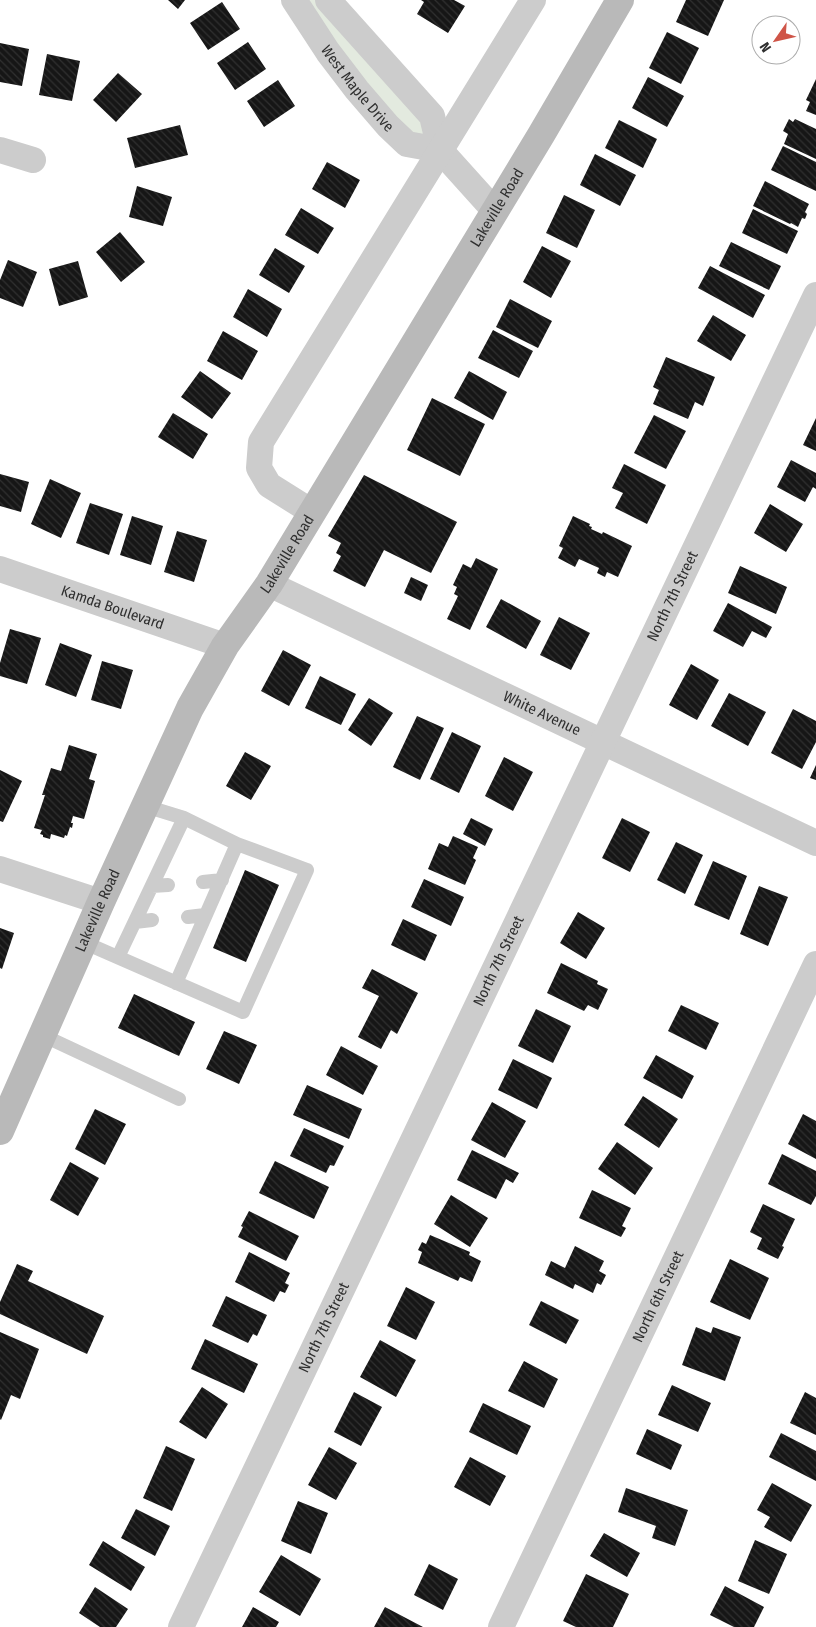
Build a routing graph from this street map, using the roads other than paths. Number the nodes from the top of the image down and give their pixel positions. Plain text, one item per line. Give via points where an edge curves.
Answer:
1 (294, 0) edge
2 (328, 0) edge
3 (533, 0) edge
4 (620, 0) edge
5 (0, 150) edge
6 (440, 150) junction
7 (33, 160) dead end
8 (494, 210) junction
9 (816, 296) edge
10 (312, 512) junction
11 (0, 569) edge
12 (269, 584) junction
13 (225, 646) junction
14 (603, 741) junction
15 (145, 806) junction
16 (184, 818) junction
17 (816, 843) edge
18 (237, 844) junction
19 (0, 869) edge
20 (222, 880) junction
21 (203, 882) dead end
22 (168, 885) dead end
23 (152, 886) junction
24 (101, 902) junction
25 (206, 916) junction
26 (188, 917) dead end
27 (152, 920) dead end
28 (135, 922) junction
29 (83, 942) junction
30 (118, 957) junction
31 (816, 964) edge
32 (176, 983) junction
33 (42, 1035) junction
34 (179, 1099) dead end
35 (0, 1131) edge
36 (181, 1627) edge
37 (501, 1627) edge

1 - 6 street, West Maple Drive via 328,52 388,126 406,144
2 - 6 street via 432,116
3 - 6 street
4 - 8 main road, Lakeville Road
5 - 7 street
6 - 8 street
6 - 10 street via 261,442 259,468 269,484
8 - 10 main road, Lakeville Road
9 - 14 street, North 7th Street
10 - 12 main road, Lakeville Road
11 - 13 street, Kamda Boulevard
12 - 13 main road, Lakeville Road
12 - 14 street, White Avenue
13 - 15 main road, Lakeville Road via 190,708
14 - 17 street, White Avenue
14 - 36 street, North 7th Street
15 - 16 lane
15 - 24 main road, Lakeville Road
16 - 18 lane
16 - 23 lane
18 - 20 lane
18 - 32 lane via 308,870 243,1012
19 - 24 street
20 - 21 lane
20 - 25 lane
22 - 23 lane
23 - 28 lane
24 - 29 main road, Lakeville Road
25 - 26 lane
25 - 32 lane
27 - 28 lane
28 - 30 lane
29 - 30 lane
29 - 33 main road, Lakeville Road
30 - 32 lane
31 - 37 street, North 6th Street
33 - 34 lane
33 - 35 main road, Lakeville Road

